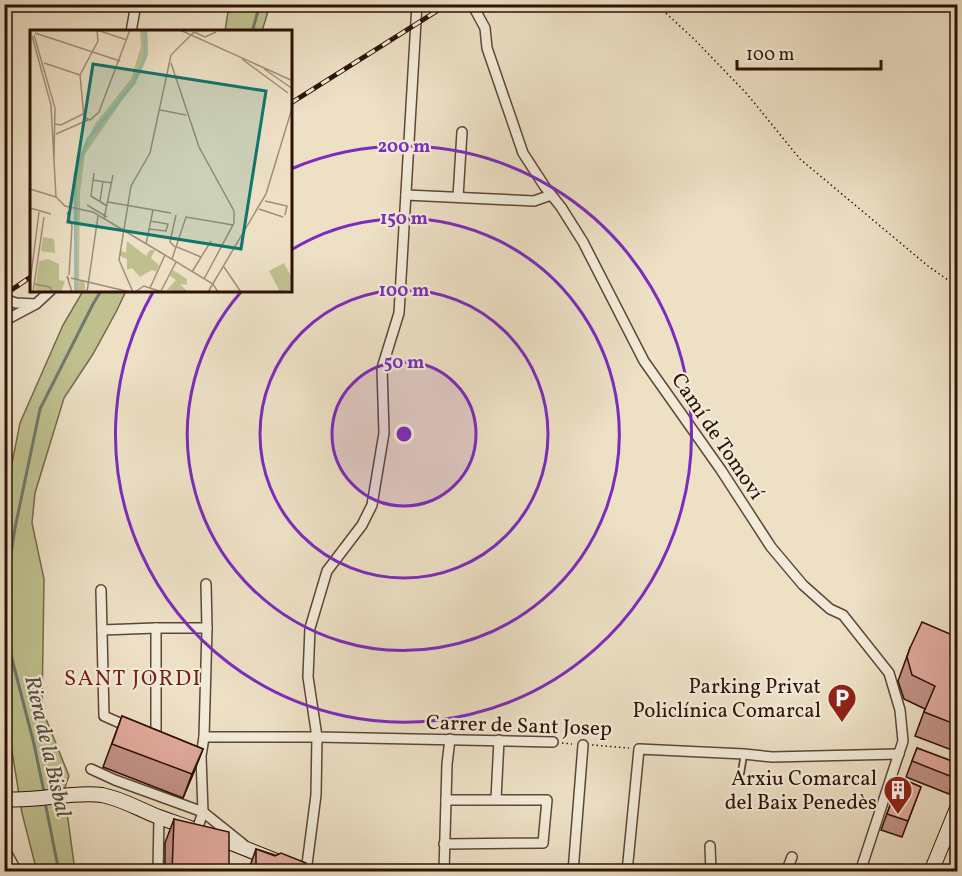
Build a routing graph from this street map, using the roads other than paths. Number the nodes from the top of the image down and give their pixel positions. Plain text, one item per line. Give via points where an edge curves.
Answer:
1 (136, 4) edge
2 (417, 4) edge
3 (472, 4) edge
4 (131, 30) edge
5 (462, 132) dead end
6 (406, 195) junction
7 (551, 195) junction
8 (458, 197) junction
9 (49, 292) edge
10 (4, 299) edge
11 (36, 304) junction
12 (4, 321) edge
13 (206, 584) dead end
14 (100, 590) dead end
15 (156, 628) junction
16 (207, 628) junction
17 (102, 630) junction
18 (135, 729) edge
19 (146, 733) edge
20 (204, 737) junction
21 (317, 737) junction
22 (450, 739) junction
23 (499, 740) junction
24 (553, 742) road end
25 (583, 745) road end
26 (904, 750) junction
27 (744, 754) junction
28 (91, 769) dead end
29 (741, 772) dead end
30 (496, 799) junction
31 (16, 800) edge
32 (446, 800) junction
33 (957, 806) edge
34 (4, 809) edge
35 (203, 812) junction
36 (159, 817) junction
37 (198, 830) junction
38 (444, 844) junction
39 (710, 846) dead end
40 (4, 848) edge
41 (250, 850) junction
42 (792, 857) dead end
43 (16, 872) edge
44 (158, 872) edge
45 (305, 872) edge
46 (444, 872) edge
47 (573, 872) edge
48 (627, 872) edge
49 (711, 872) edge
50 (786, 872) edge
51 (860, 872) edge
52 (931, 872) edge

1 - 4 street
2 - 6 street
3 - 7 street, Camí de Tomoví via 485,28 487,48 523,153
5 - 8 street
6 - 8 street
6 - 21 street via 399,313 382,368 384,433 372,505 362,525 327,571 310,628 308,677
7 - 8 street via 534,201
7 - 26 street, Camí de Tomoví via 583,242 644,361 771,547 803,585 843,615 889,673 900,710
9 - 11 street
10 - 11 street
11 - 12 street
13 - 16 street
14 - 17 street
15 - 16 street
15 - 17 street
15 - 19 street via 161,739
16 - 20 street
17 - 18 street via 104,716
20 - 21 street, Carrer de Sant Josep
20 - 35 street via 197,754
21 - 22 street, Carrer de Sant Josep
21 - 45 street via 316,795
22 - 23 street, Carrer de Sant Josep
22 - 32 street
23 - 24 street, Carrer de Sant Josep
23 - 30 street
25 - 47 street
26 - 27 street, Carrer de Sant Josep via 772,757
26 - 51 street, Camí de Tomoví
27 - 29 lane
27 - 48 street, Carrer de Sant Josep via 639,749
28 - 35 street
30 - 32 street
30 - 38 street via 547,800 543,843
31 - 34 street
31 - 36 street via 102,795
32 - 38 street
33 - 52 street
35 - 37 street
35 - 41 street
36 - 37 street
36 - 44 street
37 - 41 street
38 - 46 street
39 - 49 street
40 - 43 street
41 - 45 street
42 - 50 street

